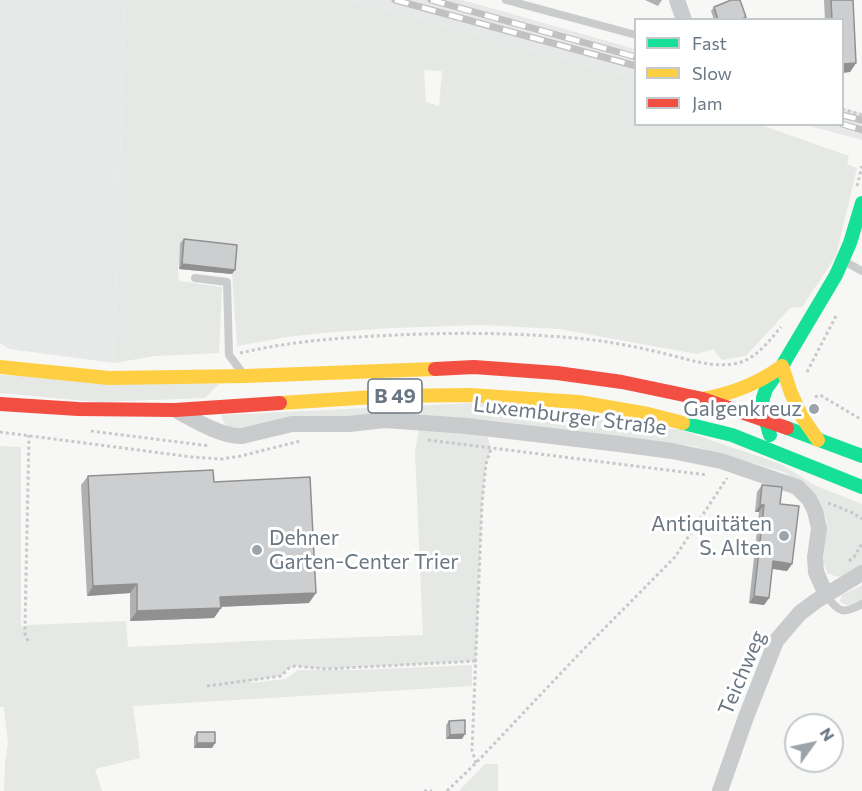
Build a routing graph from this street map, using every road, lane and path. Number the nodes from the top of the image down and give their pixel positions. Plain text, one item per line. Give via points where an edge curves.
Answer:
1 (506, 0) edge
2 (677, 0) edge
3 (683, 18) edge
4 (634, 34) edge
5 (844, 109) edge
6 (862, 115) edge
7 (861, 213) edge
8 (843, 260) junction
9 (862, 271) edge
10 (195, 278) dead end
11 (839, 310) dead end
12 (784, 324) dead end
13 (229, 355) junction
14 (782, 366) junction
15 (0, 367) edge
16 (246, 376) junction
17 (806, 376) dead end
18 (703, 399) junction
19 (0, 404) edge
20 (211, 407) junction
21 (175, 410) junction
22 (764, 419) junction
23 (81, 430) dead end
24 (218, 430) junction
25 (0, 432) edge
26 (29, 435) junction
27 (732, 435) junction
28 (420, 439) dead end
29 (302, 440) dead end
30 (818, 440) junction
31 (210, 446) dead end
32 (491, 448) junction
33 (781, 454) junction
34 (862, 456) edge
35 (726, 479) dead end
36 (721, 487) dead end
37 (862, 487) edge
38 (809, 500) junction
39 (862, 519) edge
40 (862, 544) edge
41 (847, 563) dead end
42 (862, 573) edge
43 (826, 595) junction
44 (862, 604) edge
45 (28, 641) dead end
46 (476, 661) junction
47 (207, 686) dead end
48 (476, 763) junction
49 (424, 791) edge
50 (432, 791) edge
51 (447, 791) edge
52 (720, 791) edge

1 - 4 lane
2 - 3 street
5 - 6 path
7 - 8 main road
8 - 9 lane
8 - 14 main road
10 - 13 lane via 227,282
11 - 17 path
12 - 13 path via 759,352 735,364 717,366 586,339 515,335 358,336 275,345
13 - 16 lane
14 - 18 main road via 745,388
14 - 22 main road via 778,398
14 - 22 main road via 766,389
14 - 30 main road via 802,417
15 - 16 main road, Luxemburger Straße / B 49 via 109,378
16 - 18 main road, Luxemburger Straße / B 49 via 474,367 622,382
16 - 20 street, Luxemburger Straße via 220,390
18 - 22 main road, Luxemburger Straße / B 49
19 - 21 main road, Luxemburger Straße / B 49
20 - 21 main road, Luxemburger Straße / B 49
20 - 24 street
20 - 27 main road, Luxemburger Straße / B 49 via 470,395 579,402
21 - 24 street, Luxemburger Straße
22 - 27 main road
22 - 30 main road, Luxemburger Straße / B 49
22 - 33 main road
23 - 31 path
24 - 38 street, Luxemburger Straße via 242,436 292,424 386,420 466,426 672,451 721,461 797,487
25 - 26 path
26 - 29 path via 221,459
26 - 45 path via 25,626
27 - 33 main road, Luxemburger Straße / B 49
28 - 32 path
30 - 34 main road, Luxemburger Straße / B 49
32 - 35 path
32 - 46 path via 482,503
33 - 37 main road, Luxemburger Straße / B 49
36 - 48 path via 675,557
38 - 39 path via 816,498
38 - 43 street via 819,528 816,572
40 - 41 path
42 - 43 street, Teichweg
43 - 44 lane via 842,611
43 - 52 street, Teichweg via 800,613 776,641
46 - 47 path via 326,669 295,666 282,676
46 - 48 path via 472,750
48 - 51 path
49 - 50 path

